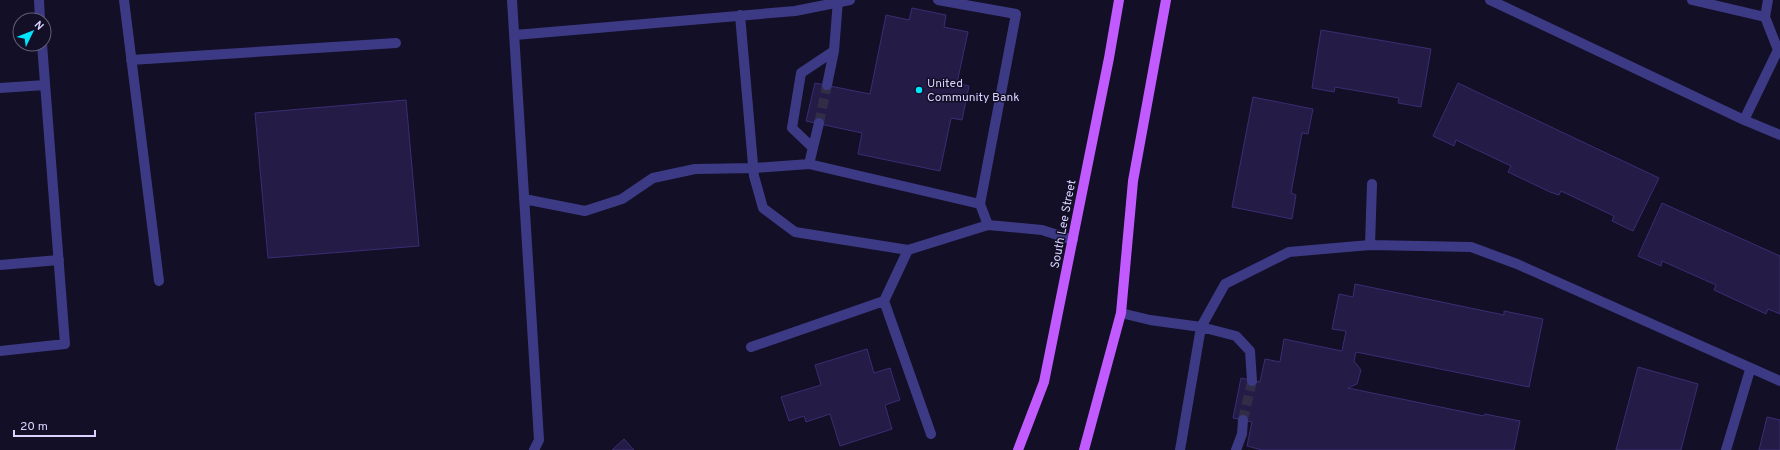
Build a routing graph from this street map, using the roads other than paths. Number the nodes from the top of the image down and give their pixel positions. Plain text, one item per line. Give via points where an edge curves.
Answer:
1 (39, 0) edge
2 (124, 0) edge
3 (512, 0) edge
4 (850, 0) edge
5 (938, 0) edge
6 (1119, 0) edge
7 (1166, 0) edge
8 (1490, 0) edge
9 (1692, 0) edge
10 (1768, 0) edge
11 (838, 1) edge
12 (1506, 3) edge
13 (40, 12) edge
14 (740, 15) junction
15 (1765, 17) junction
16 (514, 35) junction
17 (396, 43) dead end
18 (834, 51) junction
19 (1779, 51) edge
20 (43, 52) edge
21 (131, 60) junction
22 (45, 85) junction
23 (827, 85) tunnel mouth
24 (0, 88) edge
25 (1744, 120) junction
26 (820, 124) tunnel mouth
27 (1780, 135) edge
28 (813, 148) junction
29 (809, 164) junction
30 (754, 168) junction
31 (1372, 184) dead end
32 (524, 199) junction
33 (980, 204) junction
34 (988, 225) junction
35 (1073, 240) junction
36 (1370, 245) junction
37 (908, 250) junction
38 (59, 260) junction
39 (0, 265) edge
40 (159, 281) dead end
41 (884, 301) junction
42 (1121, 313) junction
43 (1201, 327) junction
44 (751, 347) dead end
45 (0, 351) edge
46 (1750, 370) junction
47 (1252, 381) tunnel mouth
48 (1780, 381) edge
49 (1243, 420) tunnel mouth
50 (931, 434) dead end
51 (534, 450) edge
52 (1018, 450) edge
53 (1084, 450) edge
54 (1180, 450) edge
55 (1236, 450) edge
56 (1726, 450) edge

1 - 13 lane
2 - 21 lane
3 - 16 lane
4 - 11 lane
5 - 33 lane via 1016,14
6 - 35 main road, South Lee Street
7 - 42 main road via 1133,181
8 - 12 lane
9 - 15 lane
10 - 15 lane
11 - 14 lane via 795,10
11 - 18 lane
12 - 25 lane
14 - 16 lane
14 - 30 lane
15 - 19 lane
16 - 32 lane
17 - 21 lane
18 - 23 lane
18 - 28 lane via 802,73 792,128
19 - 25 lane
20 - 22 lane
21 - 40 lane
22 - 24 lane
22 - 38 lane
25 - 27 lane
26 - 28 lane
28 - 29 lane
29 - 30 lane
29 - 33 lane
30 - 32 lane via 695,169 653,178 622,199 585,211
30 - 37 lane via 763,208 795,232
31 - 36 lane
32 - 51 lane via 539,440
33 - 34 lane
34 - 35 lane via 1042,230
34 - 37 lane
35 - 52 main road, South Lee Street via 1044,382
36 - 43 lane via 1289,252 1224,284
36 - 46 lane via 1471,247 1517,264
37 - 41 lane
38 - 39 lane
38 - 45 lane via 65,344
41 - 44 lane
41 - 50 lane
42 - 43 lane
42 - 53 main road
43 - 47 lane via 1236,336 1250,351
43 - 54 lane
46 - 48 lane
46 - 56 lane
49 - 55 lane via 1242,434

